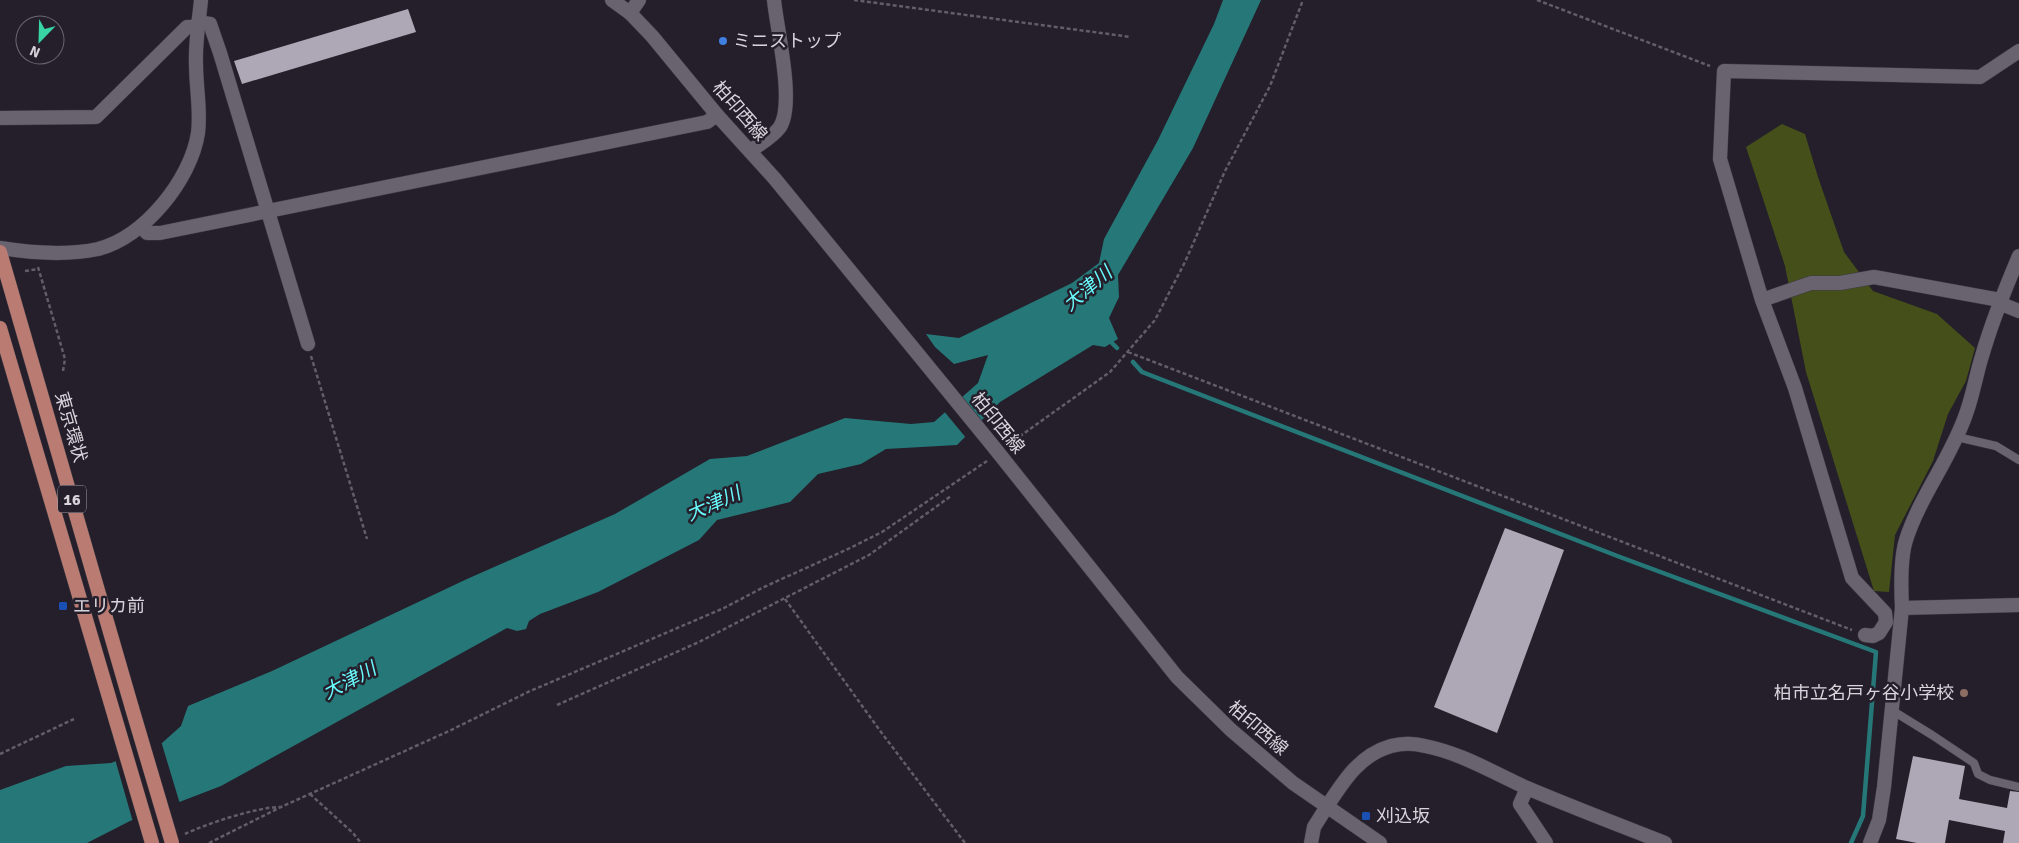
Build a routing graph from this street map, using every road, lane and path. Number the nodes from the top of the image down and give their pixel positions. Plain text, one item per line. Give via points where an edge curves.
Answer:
1 (201, 0) edge
2 (612, 0) edge
3 (639, 0) edge
4 (774, 0) edge
5 (854, 0) edge
6 (1303, 0) edge
7 (1537, 0) edge
8 (630, 13) junction
9 (198, 25) junction
10 (1131, 37) dead end
11 (2019, 51) edge
12 (1724, 70) junction
13 (717, 115) junction
14 (0, 118) edge
15 (750, 151) junction
16 (268, 212) junction
17 (141, 226) junction
18 (0, 248) edge
19 (0, 252) edge
20 (37, 252) junction
21 (2019, 256) edge
22 (38, 269) junction
23 (25, 271) dead end
24 (1762, 300) junction
25 (2000, 301) junction
26 (2019, 311) edge
27 (0, 328) edge
28 (308, 344) joint
29 (1128, 352) junction
30 (63, 371) dead end
31 (1958, 437) junction
32 (995, 449) junction
33 (2019, 460) edge
34 (952, 496) dead end
35 (367, 539) dead end
36 (785, 599) junction
37 (2019, 605) edge
38 (1885, 613) junction
39 (1902, 613) junction
40 (1865, 635) joint
41 (556, 705) dead end
42 (1892, 711) junction
43 (74, 720) dead end
44 (0, 754) edge
45 (2019, 787) edge
46 (1527, 788) junction
47 (310, 794) junction
48 (281, 807) junction
49 (1326, 808) junction
50 (176, 839) edge
51 (152, 843) edge
52 (209, 843) edge
53 (361, 843) edge
54 (965, 843) edge
55 (1311, 843) edge
56 (1380, 843) edge
57 (1546, 843) edge
58 (1665, 843) edge
59 (1870, 843) edge

1 - 9 street
2 - 8 street, 柏印西線
3 - 8 street
4 - 15 street via 786,86 785,115 772,136
5 - 10 path
6 - 29 path via 1270,86 1225,171 1170,291 1155,320
7 - 12 path
8 - 13 street, 柏印西線
9 - 14 street via 187,27 96,117
9 - 16 street via 210,24
9 - 17 street via 196,65 200,110 193,152 173,192
11 - 12 street via 1980,77
12 - 24 street via 1720,159
13 - 15 street, 柏印西線
13 - 16 street via 706,122
15 - 32 street, 柏印西線
16 - 17 street via 160,233 147,233
16 - 28 street
17 - 20 street via 121,240 99,248 63,253
18 - 20 street
19 - 50 highway, 東京環状 / 16, bridge via 132,708
20 - 22 path
21 - 25 street
22 - 23 path
22 - 30 path via 65,359
24 - 25 street via 1811,283 1840,283 1874,277
24 - 38 street via 1796,388 1852,578
25 - 26 street
25 - 31 street
27 - 51 highway, 16
28 - 35 path
29 - 32 path via 1110,372
29 - 40 path
31 - 33 lane via 1996,446
31 - 39 street via 1920,507 1906,542
32 - 47 path via 973,472 848,549
32 - 49 street, 柏印西線 via 1177,677 1261,757
34 - 36 path via 870,555
36 - 41 path via 699,642
36 - 54 path
37 - 39 street
38 - 39 street
38 - 40 street via 1886,622 1879,633
39 - 42 street
42 - 45 lane via 1974,763 1978,774
42 - 59 street via 1879,820
43 - 44 path
46 - 49 street via 1441,750 1408,744 1385,748 1362,761 1347,776
46 - 57 street via 1520,804
46 - 58 street
47 - 48 path
47 - 53 path
48 - 50 path via 248,812
48 - 52 path
49 - 55 street via 1314,827
49 - 56 street, 柏印西線

